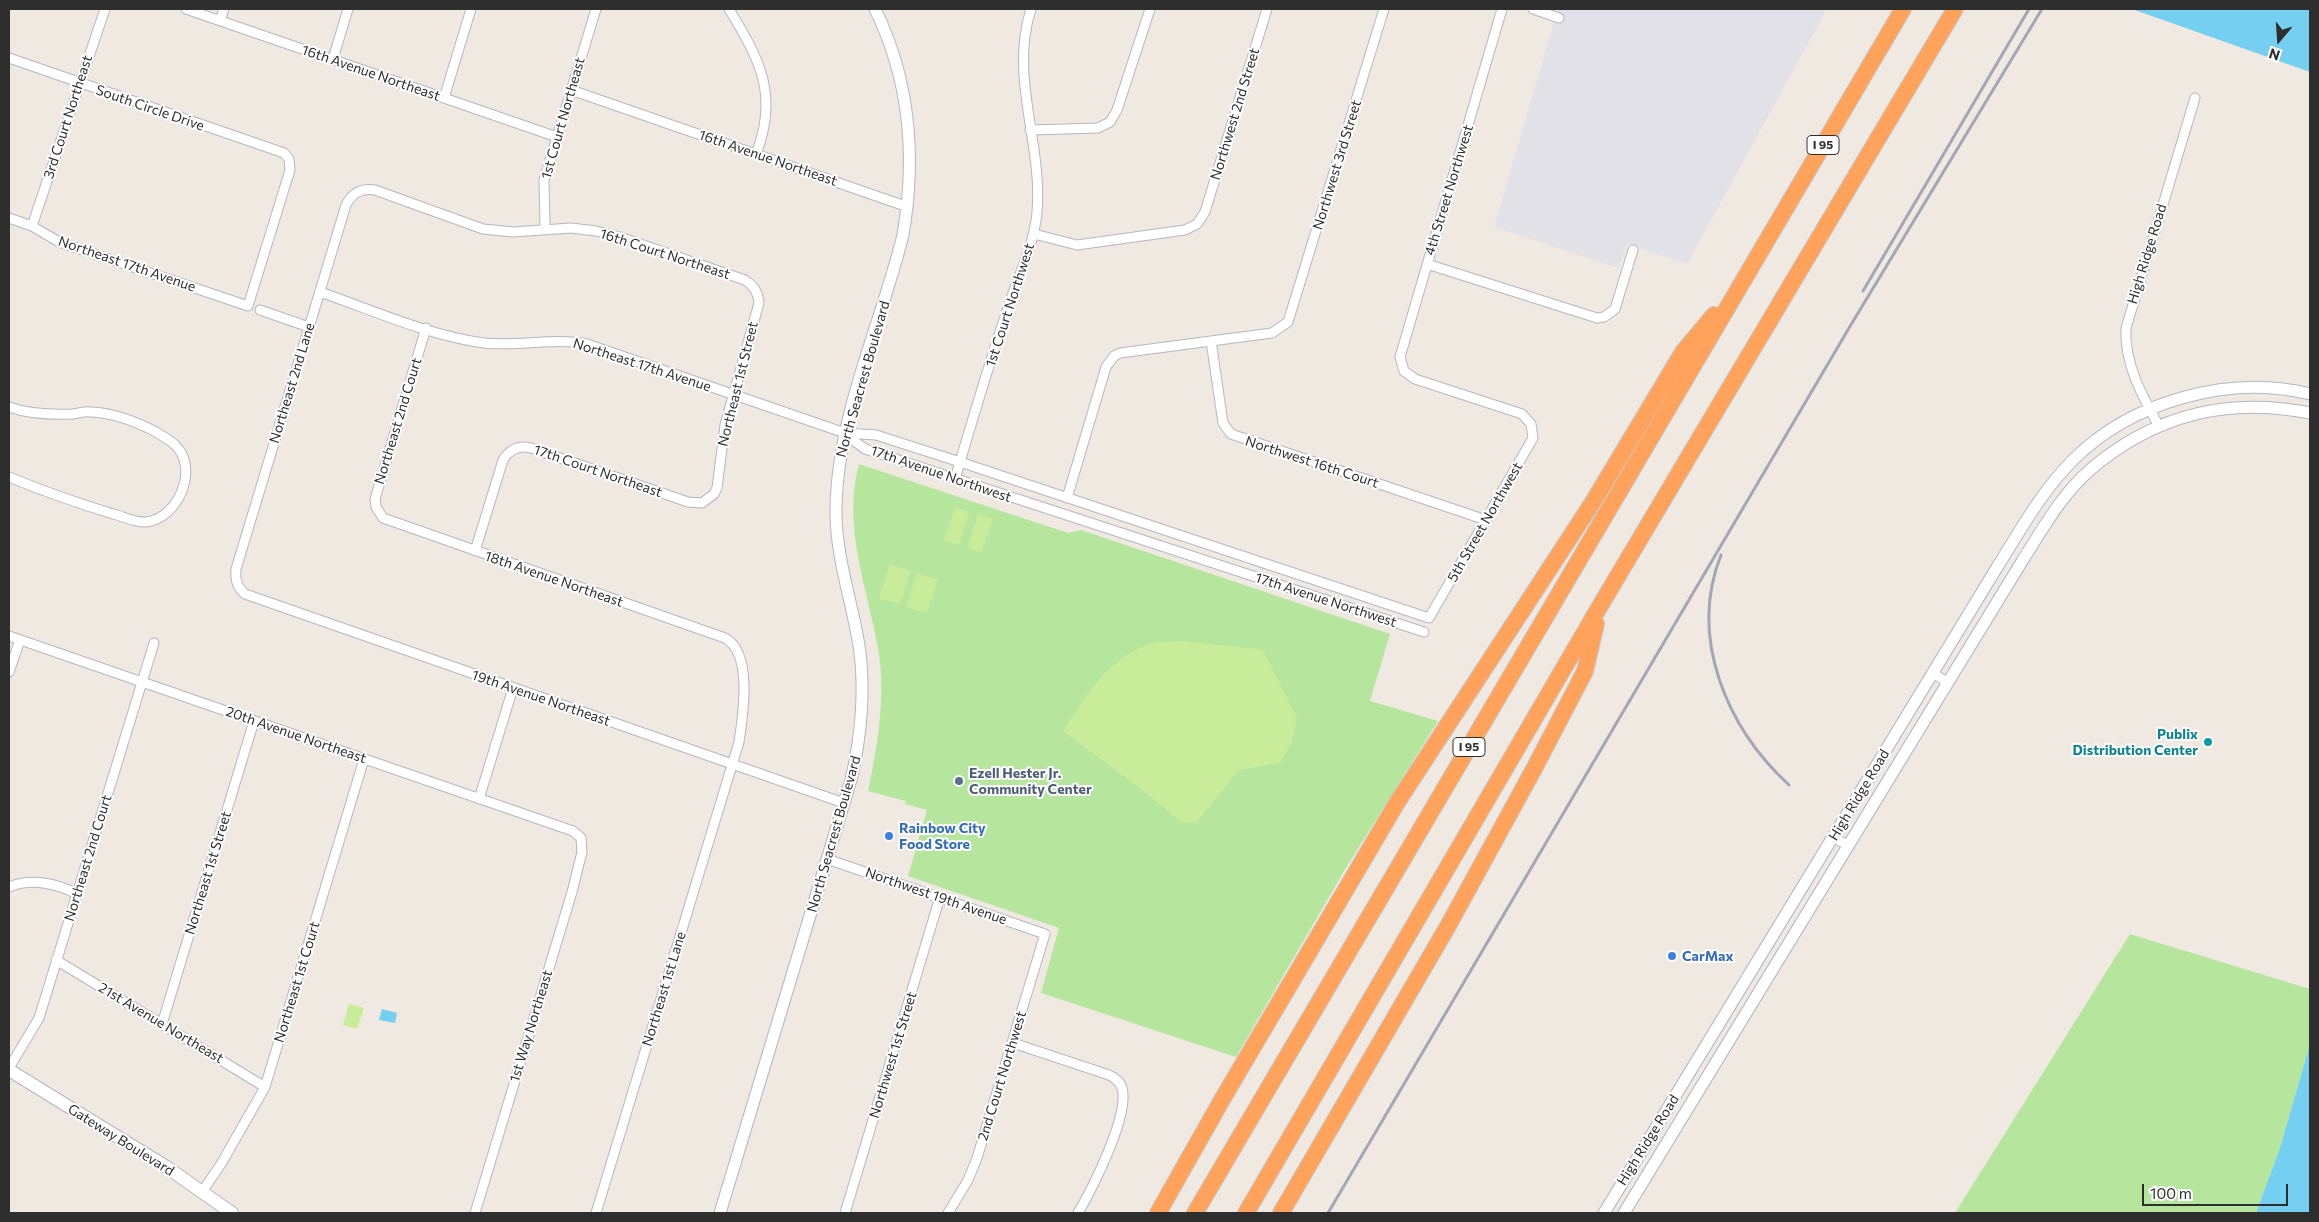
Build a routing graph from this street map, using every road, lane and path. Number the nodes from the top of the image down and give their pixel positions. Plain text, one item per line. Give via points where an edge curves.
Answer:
1 (105, 9) edge
2 (186, 9) edge
3 (224, 9) edge
4 (348, 9) edge
5 (471, 9) edge
6 (596, 9) edge
7 (730, 9) edge
8 (875, 9) edge
9 (1031, 9) edge
10 (1150, 9) edge
11 (1267, 9) edge
12 (1384, 9) edge
13 (1502, 9) edge
14 (1533, 9) edge
15 (1903, 9) edge
16 (1955, 9) edge
17 (1559, 18) dead end
18 (220, 20) junction
19 (9, 58) edge
20 (333, 59) junction
21 (79, 83) junction
22 (571, 90) junction
23 (444, 98) junction
24 (2195, 98) dead end
25 (1030, 130) junction
26 (557, 137) junction
27 (756, 154) junction
28 (368, 189) joint
29 (908, 207) junction
30 (9, 218) edge
31 (32, 226) junction
32 (546, 228) junction
33 (1034, 234) junction
34 (1633, 250) dead end
35 (1427, 264) junction
36 (1743, 281) junction
37 (756, 289) joint
38 (320, 292) junction
39 (248, 306) joint
40 (260, 310) dead end
41 (309, 327) junction
42 (426, 328) junction
43 (1211, 341) junction
44 (733, 394) junction
45 (2310, 394) edge
46 (9, 407) edge
47 (2150, 410) junction
48 (2310, 413) edge
49 (1531, 424) joint
50 (2159, 426) junction
51 (845, 433) junction
52 (960, 462) junction
53 (9, 477) edge
54 (955, 479) junction
55 (2054, 482) junction
56 (2067, 494) junction
57 (1066, 498) junction
58 (702, 502) joint
59 (379, 513) joint
60 (1486, 520) junction
61 (475, 552) junction
62 (240, 589) joint
63 (1600, 606) junction
64 (1429, 618) joint
65 (1424, 632) dead end
66 (9, 636) edge
67 (20, 640) junction
68 (154, 643) dead end
69 (9, 672) edge
70 (1933, 672) junction
71 (142, 682) junction
72 (1948, 683) junction
73 (513, 688) junction
74 (254, 721) junction
75 (364, 759) junction
76 (732, 764) junction
77 (479, 799) junction
78 (844, 802) junction
79 (1833, 837) junction
80 (581, 838) joint
81 (1849, 846) junction
82 (827, 859) junction
83 (9, 887) edge
84 (77, 894) junction
85 (940, 897) junction
86 (1045, 934) joint
87 (56, 960) junction
88 (162, 1024) junction
89 (1013, 1042) junction
90 (9, 1069) edge
91 (265, 1086) junction
92 (1673, 1100) junction
93 (1688, 1109) junction
94 (202, 1192) junction
95 (232, 1213) edge
96 (474, 1213) edge
97 (596, 1213) edge
98 (720, 1213) edge
99 (845, 1213) edge
100 (948, 1213) edge
101 (1078, 1213) edge
102 (1158, 1213) edge
103 (1195, 1213) edge
104 (1246, 1213) edge
105 (1281, 1213) edge
106 (1604, 1213) edge
107 (1624, 1213) edge

1 - 21 street, 3rd Court Northeast
2 - 18 street, 16th Avenue Northeast
3 - 18 street
4 - 20 street
5 - 23 street
6 - 22 street, 1st Court Northeast
7 - 27 street via 754,50 765,81 766,122
8 - 29 street, North Seacrest Boulevard via 893,51 906,107 910,164
9 - 25 street, 1st Court Northwest via 1023,66
10 - 25 street via 1117,110 1110,122 1098,128
11 - 33 street, Northwest 2nd Street via 1202,218 1185,230 1077,245
12 - 43 street, Northwest 3rd Street via 1288,322 1272,333
13 - 35 street, 4th Street Northwest
14 - 17 street
15 - 36 highway, I 95
16 - 63 highway
18 - 20 street, 16th Avenue Northeast
19 - 21 street, South Circle Drive
20 - 23 street, 16th Avenue Northeast
21 - 31 street, 3rd Court Northeast
21 - 39 street, South Circle Drive via 284,153 289,158 290,170
22 - 26 street, 1st Court Northeast
22 - 27 street, 16th Avenue Northeast
23 - 26 street, 16th Avenue Northeast
24 - 47 street, High Ridge Road via 2126,328 2125,346
25 - 33 street, 1st Court Northwest via 1038,195
26 - 32 street, 1st Court Northeast via 543,187
27 - 29 street, 16th Avenue Northeast
28 - 32 street, 16th Court Northeast via 483,229 513,232
28 - 38 street, Northeast 2nd Lane via 354,193 346,205
29 - 51 street, North Seacrest Boulevard via 896,263
30 - 31 street, Northeast 17th Avenue
31 - 39 street, Northeast 17th Avenue via 59,242
32 - 37 street, 16th Court Northeast via 588,230 620,237 744,280
33 - 52 street, 1st Court Northwest
34 - 35 street via 1615,309 1597,318
35 - 49 street, 4th Street Northwest via 1401,350 1404,370 1415,379 1522,414
36 - 102 highway via 1683,352 1593,502 1412,779 1232,1081
36 - 103 highway, I 95
37 - 44 street, Northeast 1st Street via 760,303
38 - 41 street, Northeast 2nd Lane
38 - 42 street, Northeast 17th Avenue
40 - 41 street
41 - 62 street, Northeast 2nd Lane via 236,569 236,583
42 - 44 street, Northeast 17th Avenue via 486,343 572,341
42 - 59 street, Northeast 2nd Court via 375,500
43 - 57 street via 1120,353 1109,361
43 - 60 street, Northwest 16th Court via 1222,423 1231,434
44 - 51 street, Northeast 17th Avenue
44 - 58 street, Northeast 1st Street via 725,426 717,488
45 - 47 street via 2274,389 2237,389 2184,398
46 - 53 street via 36,413 90,412 138,423 176,445 183,458 185,474 183,490 175,503 164,514 144,522 54,496
47 - 50 street, High Ridge Road
47 - 55 street, High Ridge Road via 2097,440
48 - 50 street via 2239,406 2196,414
49 - 60 street, 5th Street Northwest via 1530,445
50 - 56 street, High Ridge Road via 2114,451
51 - 52 street, 17th Avenue Northwest via 876,436
51 - 54 street, 17th Avenue Northwest via 865,449
51 - 78 street, North Seacrest Boulevard via 837,481 837,535 860,651 862,699 857,753
52 - 54 street, 1st Court Northwest
52 - 57 street, 17th Avenue Northwest
54 - 65 street, 17th Avenue Northwest
55 - 56 street
55 - 70 street, High Ridge Road via 2034,508
56 - 72 street, High Ridge Road
57 - 64 street, 17th Avenue Northwest
58 - 61 street, 17th Court Northeast via 688,502 531,448 517,448 503,460
59 - 61 street, 18th Avenue Northeast via 390,522
60 - 64 street, 5th Street Northwest
61 - 76 street, 18th Avenue Northeast via 732,642 740,653 744,694 743,718
62 - 73 street, 19th Avenue Northeast via 245,594
63 - 104 highway
63 - 105 highway via 1585,671 1535,767 1452,918
66 - 67 street, 20th Avenue Northeast
67 - 69 street
67 - 71 street, 20th Avenue Northeast
68 - 71 street, Northeast 2nd Court
70 - 72 street
70 - 79 street, High Ridge Road
71 - 74 street, 20th Avenue Northeast
71 - 84 street, Northeast 2nd Court
72 - 81 street, High Ridge Road
73 - 76 street, 19th Avenue Northeast
73 - 77 street
74 - 75 street, 20th Avenue Northeast
74 - 88 street, Northeast 1st Street
75 - 77 street, 20th Avenue Northeast
75 - 91 street, Northeast 1st Court
76 - 78 street, 19th Avenue Northeast
76 - 97 street, Northeast 1st Lane
77 - 80 street, 20th Avenue Northeast via 573,831
78 - 82 street, North Seacrest Boulevard
79 - 81 street
79 - 92 street, High Ridge Road
80 - 96 street, 1st Way Northeast via 582,852 572,892
81 - 93 street, High Ridge Road
82 - 85 street, Northwest 19th Avenue
82 - 98 street, North Seacrest Boulevard
83 - 84 street via 40,883 60,886
84 - 87 street, Northeast 2nd Court
85 - 86 street, Northwest 19th Avenue
85 - 99 street, Northwest 1st Street
86 - 89 street, 2nd Court Northwest
87 - 88 street, 21st Avenue Northeast
87 - 90 street, Northeast 2nd Court via 39,1018
88 - 91 street, 21st Avenue Northeast
89 - 100 street, 2nd Court Northwest via 977,1158
89 - 101 street via 1109,1075 1120,1083 1122,1108 1109,1151 1097,1181
90 - 94 main road, Gateway Boulevard
91 - 94 street, Northeast 1st Court
92 - 93 street
92 - 106 street, High Ridge Road
93 - 107 street, High Ridge Road
94 - 95 main road, Gateway Boulevard

